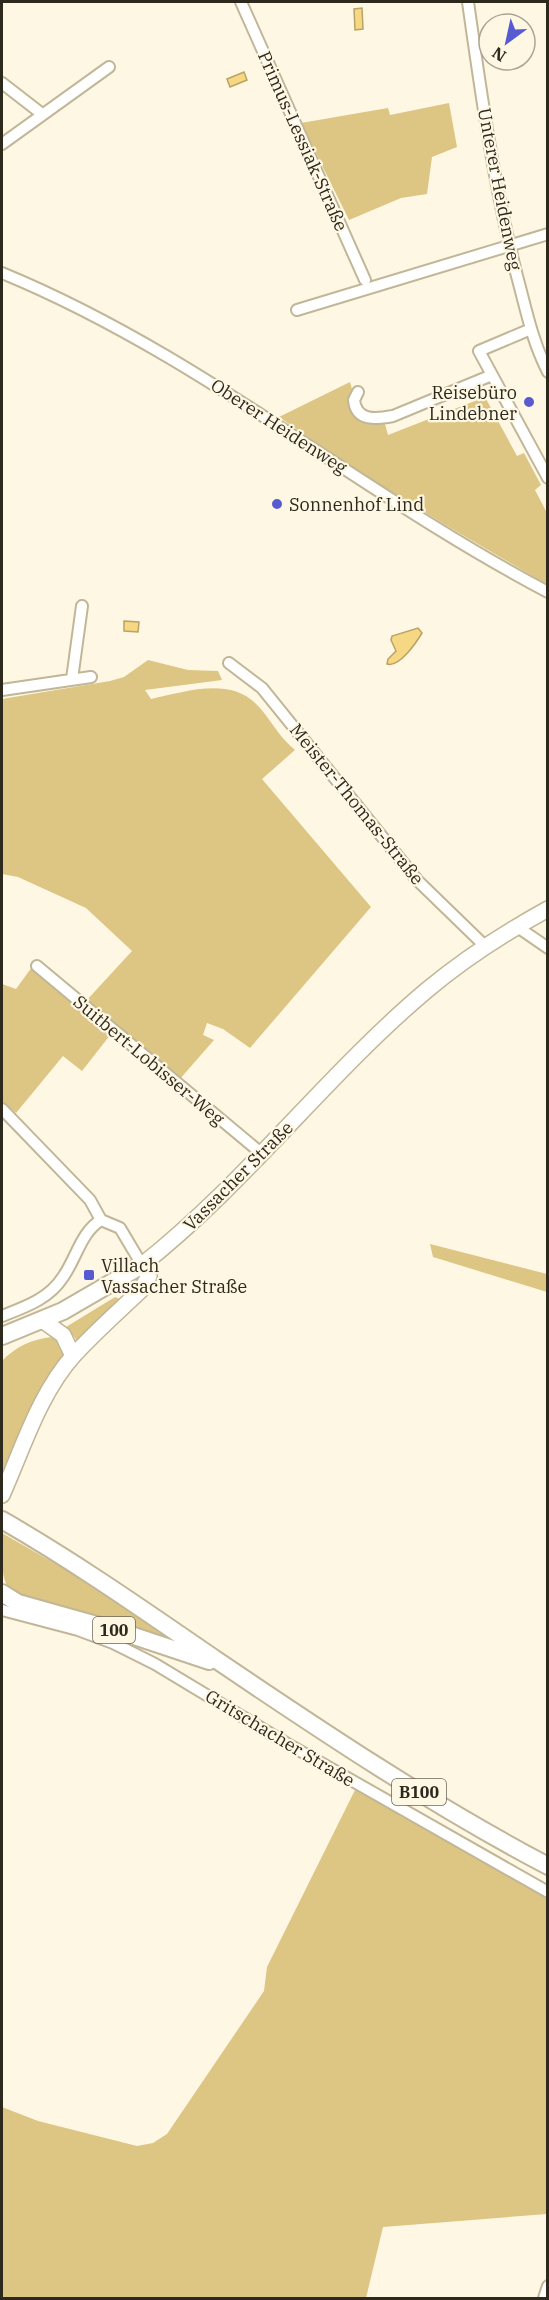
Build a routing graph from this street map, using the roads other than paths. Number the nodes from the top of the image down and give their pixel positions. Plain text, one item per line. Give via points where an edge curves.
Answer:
1 (241, 2) edge
2 (468, 2) edge
3 (109, 67) dead end
4 (2, 83) edge
5 (42, 114) junction
6 (2, 144) edge
7 (548, 234) edge
8 (509, 246) junction
9 (3, 276) edge
10 (365, 280) dead end
11 (297, 310) dead end
12 (531, 329) junction
13 (548, 344) edge
14 (535, 347) junction
15 (548, 372) edge
16 (492, 375) junction
17 (358, 392) dead end
18 (546, 470) edge
19 (548, 592) edge
20 (82, 606) dead end
21 (229, 663) dead end
22 (91, 677) dead end
23 (72, 679) junction
24 (2, 690) edge
25 (548, 909) edge
26 (516, 926) junction
27 (486, 947) junction
28 (548, 948) edge
29 (37, 966) dead end
30 (2, 1109) edge
31 (261, 1154) junction
32 (101, 1220) junction
33 (142, 1264) junction
34 (2, 1316) edge
35 (42, 1320) junction
36 (4, 1338) edge
37 (73, 1356) junction
38 (2, 1495) edge
39 (2, 1520) edge
40 (2, 1593) edge
41 (2, 1610) edge
42 (226, 1666) junction
43 (548, 1866) edge
44 (548, 1892) edge
45 (548, 2286) edge
46 (544, 2298) edge

1 - 10 street, Primus-Lessiak-Straße
2 - 8 street, Unterer Heidenweg via 484,118
3 - 5 street
4 - 5 street
5 - 6 street
7 - 8 street
8 - 11 street
8 - 12 street, Unterer Heidenweg
9 - 19 street, Oberer Heidenweg via 192,369 368,484
12 - 14 street, Unterer Heidenweg
12 - 16 street via 479,351
13 - 14 street
14 - 15 street, Unterer Heidenweg
16 - 17 street via 393,416 376,419 366,418 357,410 354,400
16 - 18 street
20 - 23 street
21 - 27 street, Meister-Thomas-Straße via 262,688 417,880
22 - 23 street
23 - 24 street
25 - 26 main road, Vassacher Straße
26 - 27 main road, Vassacher Straße
26 - 28 street
27 - 31 main road, Vassacher Straße via 428,989 390,1023
29 - 31 street, Suitbert-Lobisser-Weg
30 - 32 street via 90,1200
31 - 33 main road, Vassacher Straße via 208,1208
32 - 33 street via 120,1228
32 - 34 street via 91,1226 56,1287 33,1304
33 - 35 main road via 86,1299
33 - 37 main road via 148,1276 141,1290
35 - 36 main road
35 - 37 main road via 63,1335
37 - 38 main road via 44,1400
39 - 42 main road, B100
40 - 42 main road, 100 via 18,1603
41 - 44 street, Gritschacher Straße via 113,1642
42 - 43 main road, B100 via 464,1821
45 - 46 street

